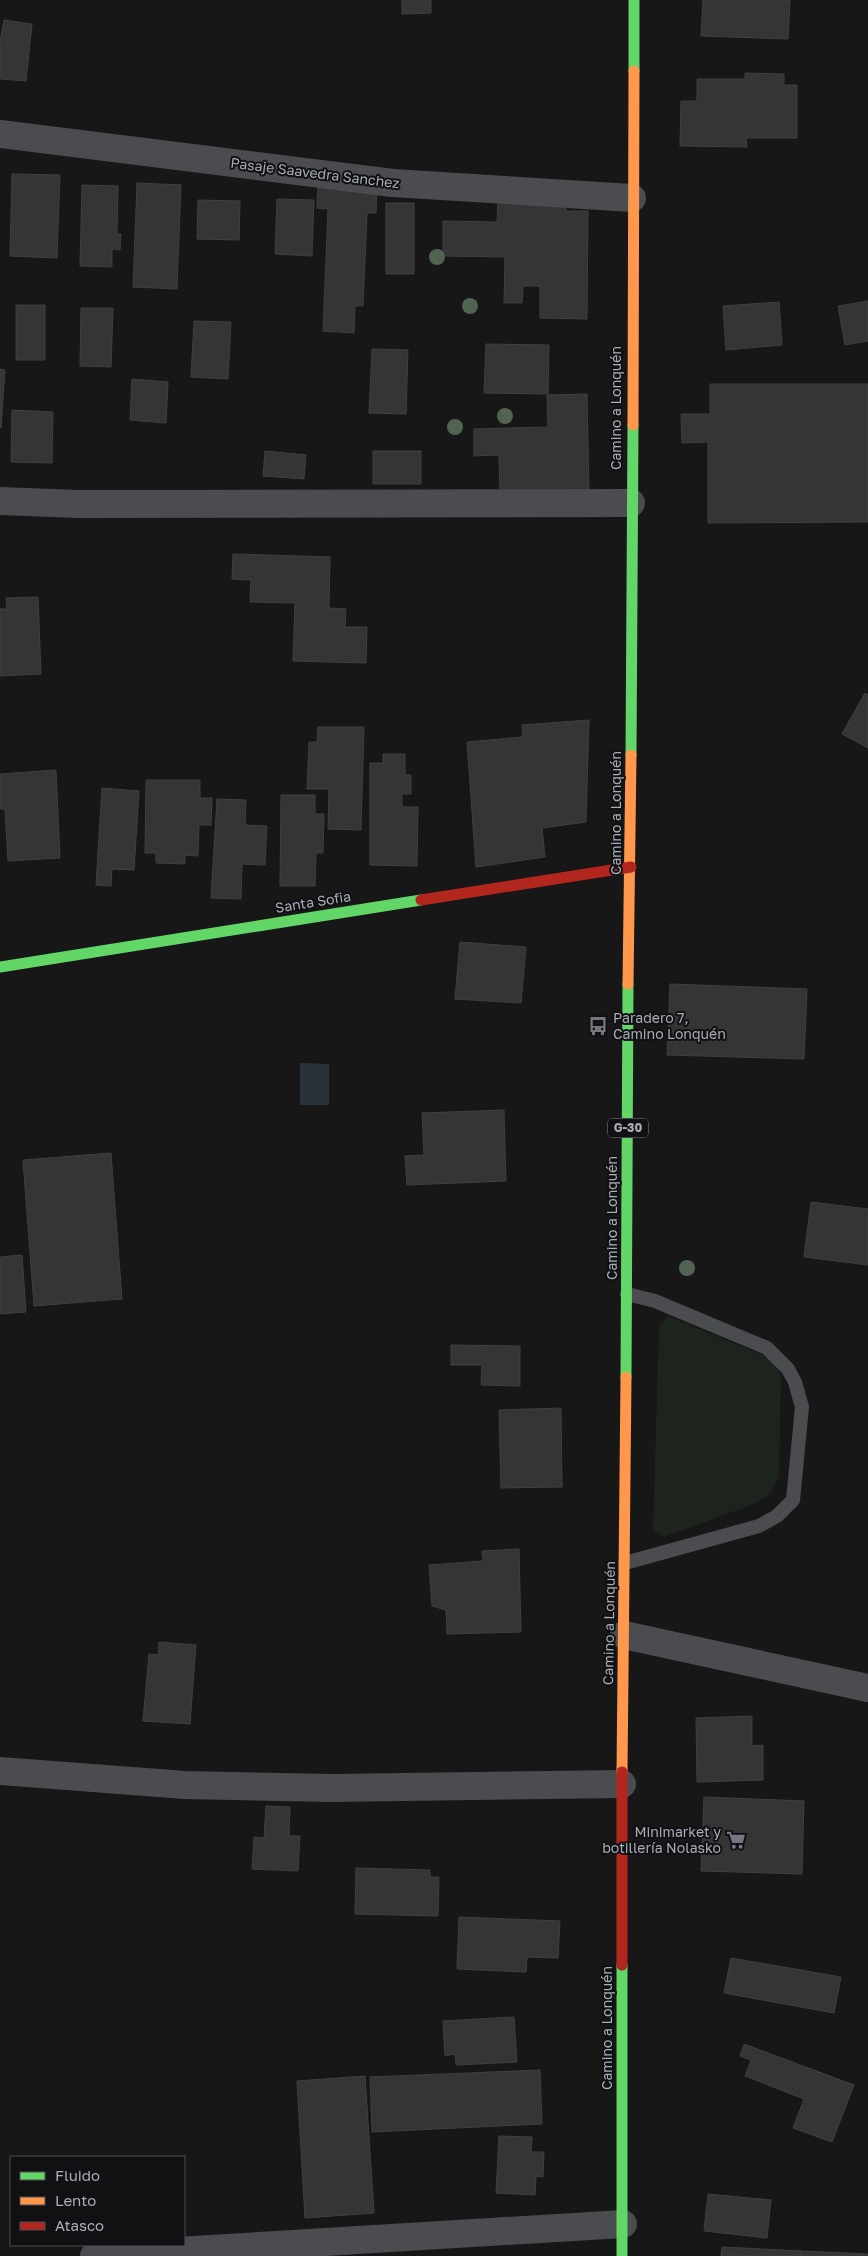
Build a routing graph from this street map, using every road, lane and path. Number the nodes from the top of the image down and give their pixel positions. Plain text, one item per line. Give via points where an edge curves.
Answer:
1 (634, 0) edge
2 (0, 134) edge
3 (632, 198) junction
4 (0, 501) edge
5 (631, 503) junction
6 (631, 867) junction
7 (0, 967) edge
8 (627, 1294) junction
9 (625, 1563) junction
10 (624, 1635) junction
11 (868, 1688) edge
12 (0, 1771) edge
13 (622, 1784) junction
14 (623, 2224) junction
15 (94, 2256) edge
16 (622, 2256) edge

1 - 3 main road, Camino a Lonquén / G-30
2 - 3 street, Pasaje Saavedra Sanchez via 392,183
3 - 5 main road, Camino a Lonquén / G-30
4 - 5 street via 79,504
5 - 6 main road, Camino a Lonquén / G-30
6 - 7 main road, Santa Sofia
6 - 8 main road, Camino a Lonquén / G-30
8 - 9 main road, Camino a Lonquén / G-30
8 - 9 lane via 655,1301 767,1348 788,1369 800,1394 802,1407 793,1500 786,1509 760,1526
9 - 10 main road, Camino a Lonquén / G-30
10 - 11 street
10 - 13 main road, Camino a Lonquén / G-30
12 - 13 street via 195,1785 334,1788
13 - 14 main road, Camino a Lonquén / G-30
14 - 15 street
14 - 16 main road, Camino a Lonquén / G-30

